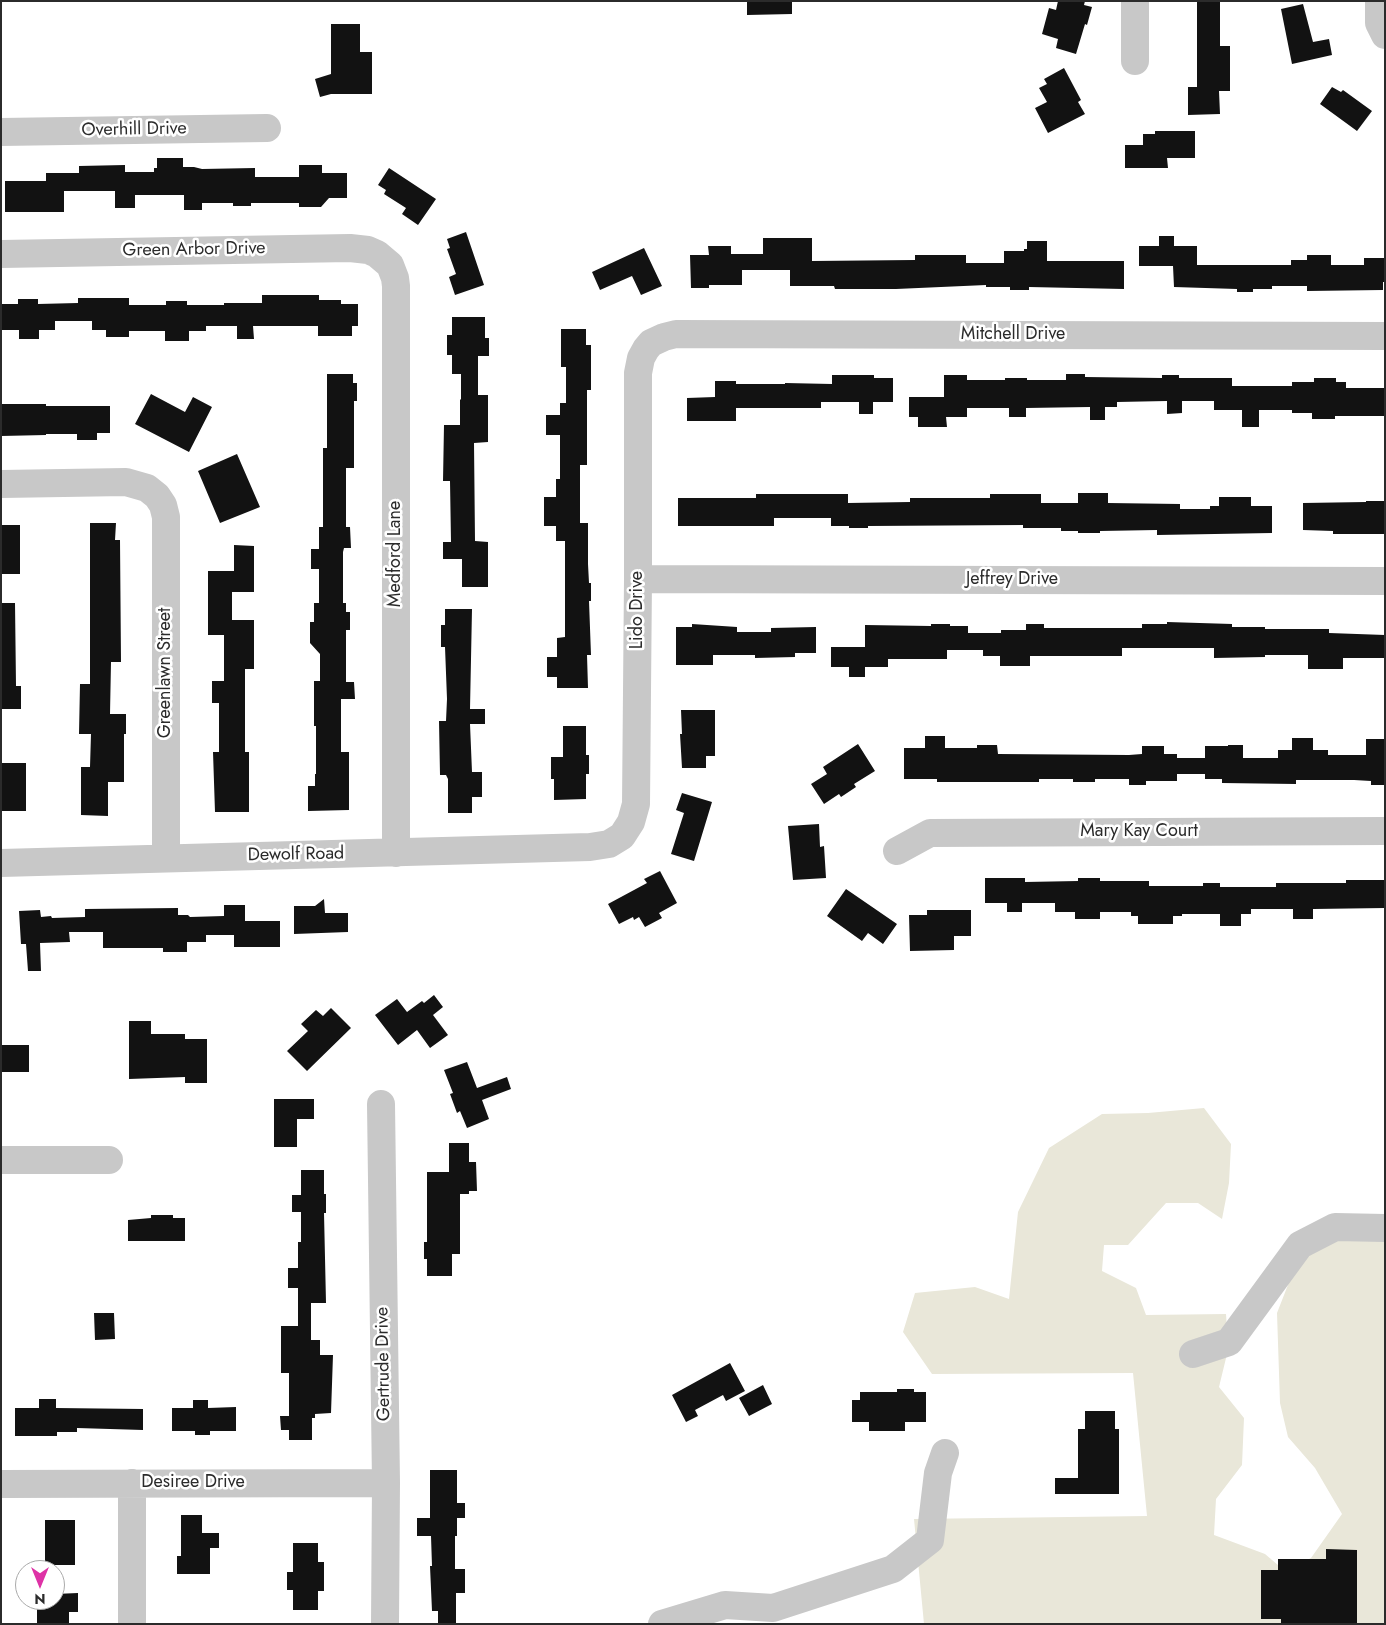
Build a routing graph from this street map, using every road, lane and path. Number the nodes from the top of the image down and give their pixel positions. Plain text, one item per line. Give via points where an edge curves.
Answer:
1 (1135, 1) edge
2 (1379, 1) edge
3 (1385, 35) edge
4 (1135, 61) dead end
5 (267, 128) dead end
6 (1, 132) edge
7 (1, 254) edge
8 (384, 259) joint
9 (1385, 336) edge
10 (646, 349) joint
11 (1, 484) edge
12 (638, 579) junction
13 (1385, 581) edge
14 (1385, 831) edge
15 (590, 847) joint
16 (897, 851) dead end
17 (396, 853) junction
18 (166, 858) junction
19 (1, 863) edge
20 (381, 1104) dead end
21 (1, 1160) edge
22 (109, 1160) dead end
23 (1385, 1228) edge
24 (1193, 1354) dead end
25 (945, 1453) dead end
26 (386, 1482) junction
27 (132, 1483) junction
28 (1, 1484) edge
29 (132, 1624) edge
30 (385, 1624) edge
31 (662, 1624) edge

1 - 4 street
2 - 3 street via 1379,23
5 - 6 street, Overhill Drive
7 - 8 street, Green Arbor Drive via 350,248 368,250
8 - 17 street, Medford Lane via 393,271 396,286
9 - 10 street, Mitchell Drive via 676,334 657,340
10 - 12 street, Lido Drive via 638,373
11 - 18 street, Greenlawn Street via 126,482 140,485 160,500 166,518
12 - 13 street, Jeffrey Drive
12 - 15 street, Lido Drive via 636,804 627,830 617,840
14 - 16 street, Mary Kay Court via 930,833
15 - 17 street, Dewolf Road
17 - 18 street, Dewolf Road
18 - 19 street, Dewolf Road
20 - 26 street, Gertrude Drive
21 - 22 street
23 - 24 street via 1335,1227 1300,1245 1230,1342
25 - 31 street via 938,1473 930,1540 894,1569 774,1608 725,1605
26 - 27 street, Desiree Drive
26 - 30 street, Gertrude Drive
27 - 28 street, Desiree Drive
27 - 29 street

